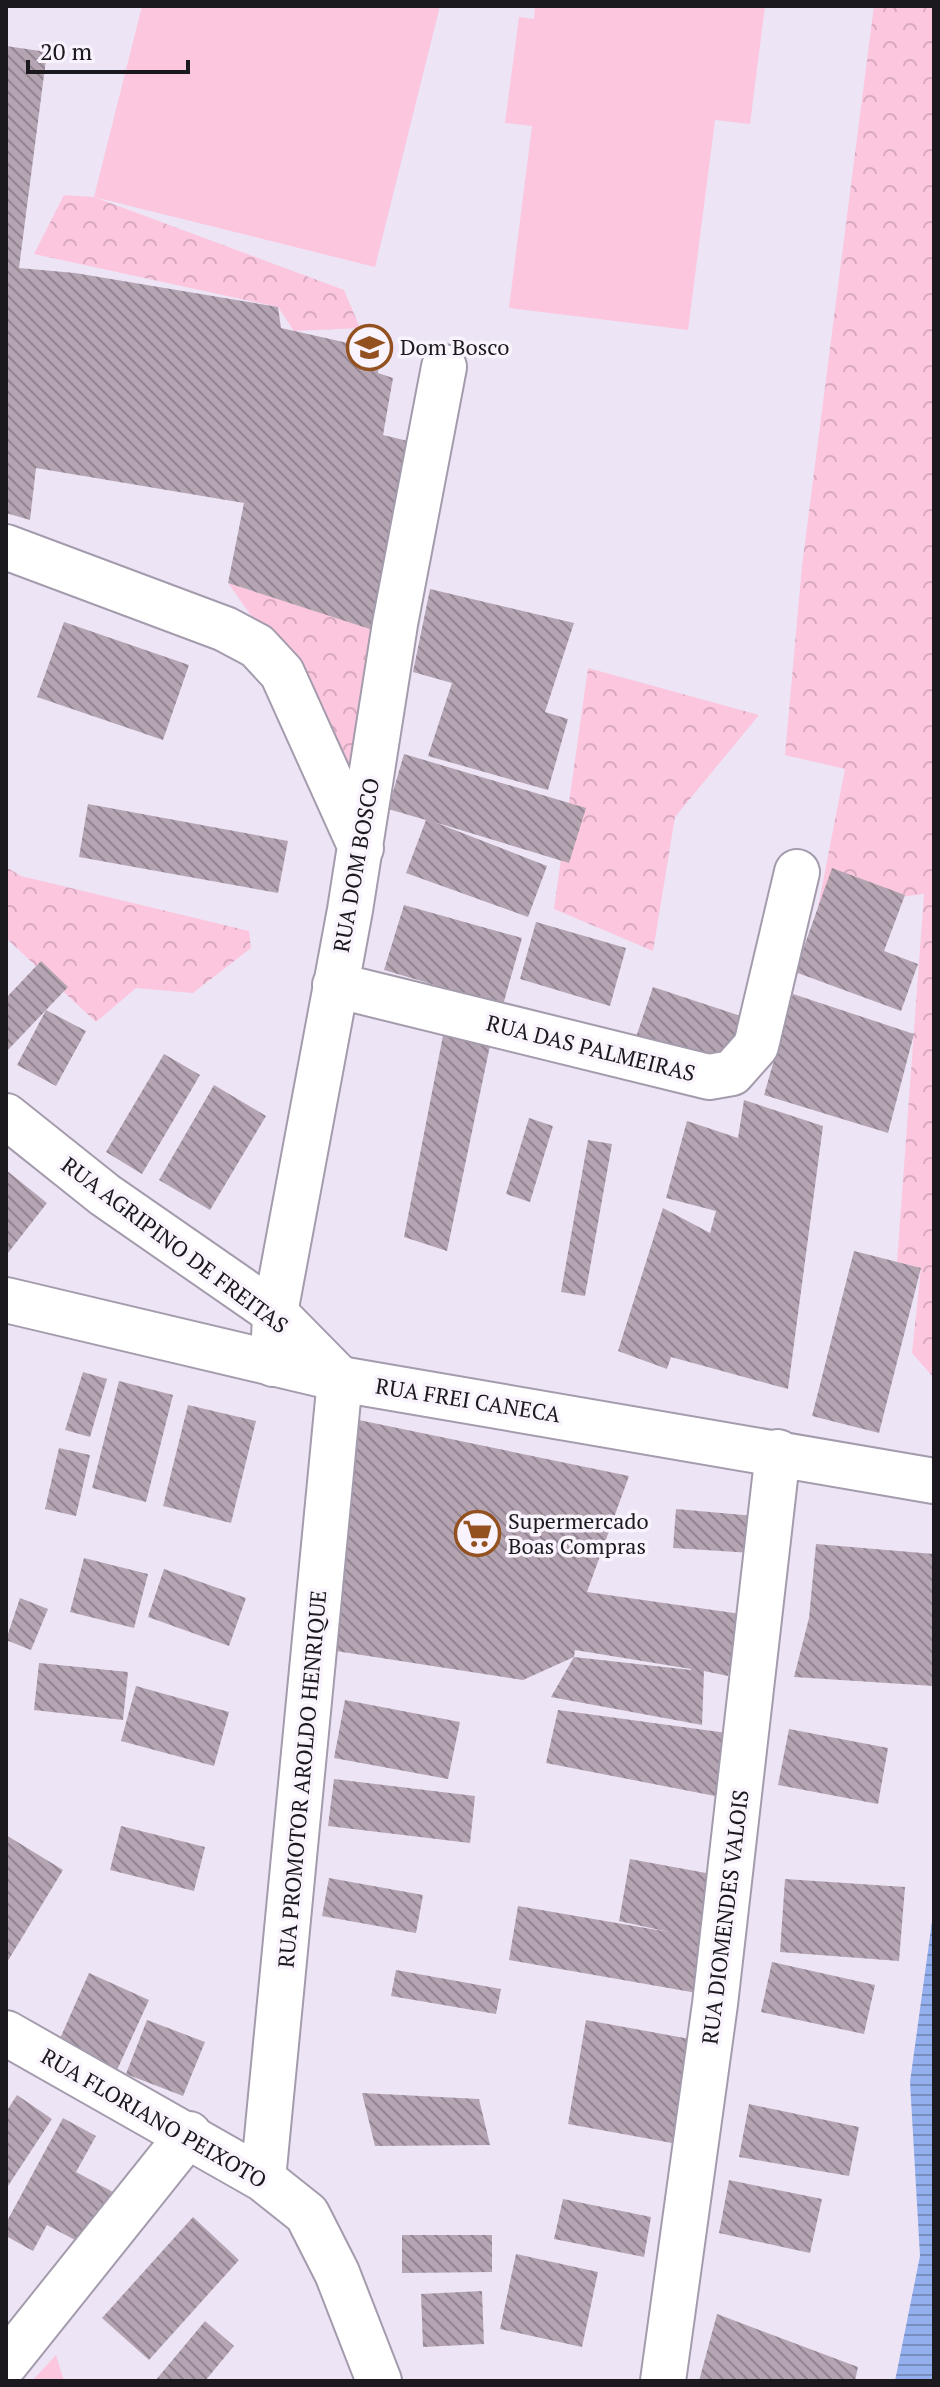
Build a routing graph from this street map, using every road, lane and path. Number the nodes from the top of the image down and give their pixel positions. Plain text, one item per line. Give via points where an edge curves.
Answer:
1 (444, 367) dead end
2 (6, 547) edge
3 (361, 848) junction
4 (797, 872) dead end
5 (335, 985) junction
6 (6, 1116) edge
7 (6, 1300) edge
8 (275, 1313) junction
9 (273, 1364) junction
10 (340, 1379) junction
11 (778, 1452) junction
12 (934, 1481) edge
13 (6, 2033) edge
14 (189, 2134) junction
15 (263, 2179) junction
16 (6, 2363) edge
17 (379, 2381) edge
18 (663, 2381) edge

1 - 3 street, RUA DOM BOSCO via 395,624
2 - 3 street via 225,629 257,646 282,673
3 - 5 street, RUA DOM BOSCO
4 - 5 street, RUA DAS PALMEIRAS via 756,1046 732,1073 709,1077
5 - 8 street, RUA DOM BOSCO
6 - 8 street, RUA AGRIPINO DE FREITAS via 105,1195
7 - 9 street, RUA FREI CANECA
8 - 9 street, RUA DOM BOSCO
8 - 10 street, RUA AGRIPINO DE FREITAS
9 - 10 street, RUA FREI CANECA
10 - 11 street, RUA FREI CANECA
10 - 15 street, RUA PROMOTOR AROLDO HENRIQUE
11 - 12 street, RUA FREI CANECA
11 - 18 street, RUA DIOMENDES VALOIS via 715,2004
13 - 14 street, RUA FLORIANO PEIXOTO
14 - 15 street, RUA FLORIANO PEIXOTO
14 - 16 street
15 - 17 street, RUA FLORIANO PEIXOTO via 307,2214 337,2273

